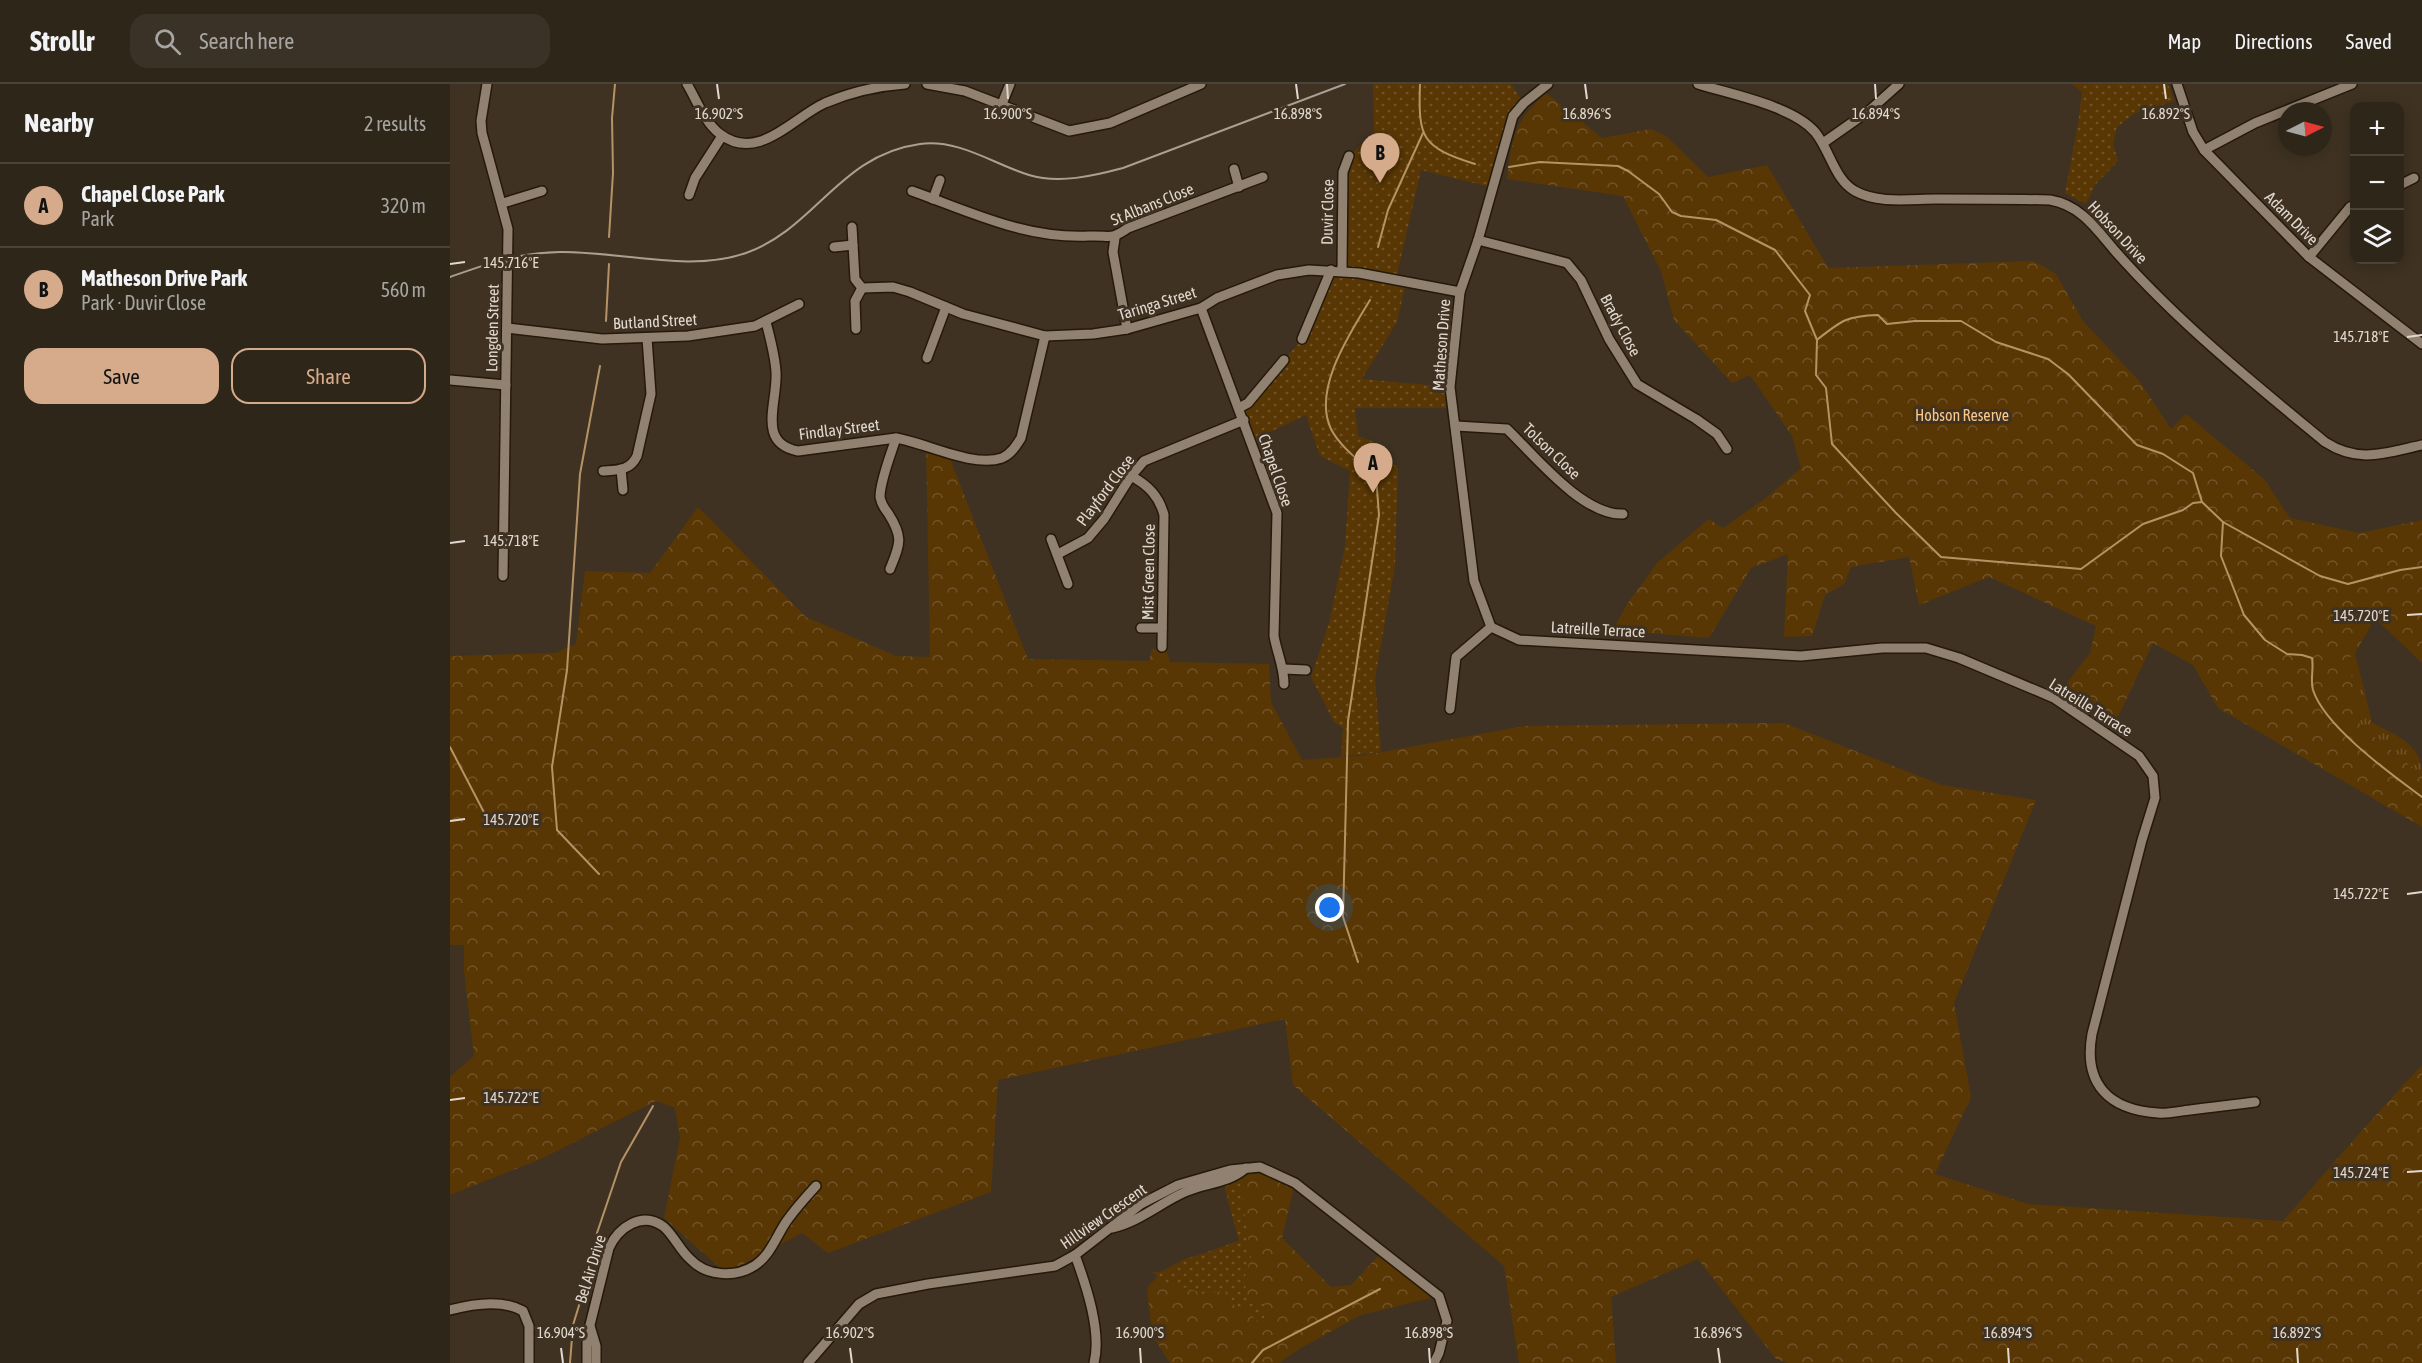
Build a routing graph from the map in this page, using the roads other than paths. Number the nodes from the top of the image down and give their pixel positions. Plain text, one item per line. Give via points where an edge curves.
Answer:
1 (487, 84) edge
2 (687, 84) edge
3 (905, 84) edge
4 (927, 84) edge
5 (1010, 84) edge
6 (1202, 84) edge
7 (1548, 84) edge
8 (1698, 84) edge
9 (1899, 84) edge
10 (2177, 84) edge
11 (2352, 84) edge
12 (1002, 104) junction
13 (722, 136) junction
14 (1823, 143) junction
15 (2204, 150) junction
16 (1349, 156) dead end
17 (1234, 169) dead end
18 (1263, 177) dead end
19 (2414, 178) dead end
20 (940, 180) dead end
21 (2404, 182) edge
22 (1239, 187) junction
23 (542, 191) dead end
24 (912, 191) dead end
25 (689, 195) dead end
26 (933, 199) junction
27 (502, 202) junction
28 (2350, 207) edge
29 (852, 226) dead end
30 (1115, 238) junction
31 (1478, 240) junction
32 (853, 245) junction
33 (834, 247) dead end
34 (2309, 257) junction
35 (1330, 270) junction
36 (1342, 271) junction
37 (862, 288) junction
38 (1460, 292) junction
39 (799, 304) dead end
40 (946, 307) junction
41 (1201, 308) junction
42 (766, 322) junction
43 (507, 328) junction
44 (856, 329) dead end
45 (1127, 329) junction
46 (1045, 336) junction
47 (647, 338) junction
48 (1302, 339) dead end
49 (2421, 339) edge
50 (927, 358) dead end
51 (1284, 360) dead end
52 (450, 380) edge
53 (506, 385) junction
54 (1239, 408) junction
55 (1244, 420) junction
56 (1456, 426) junction
57 (896, 438) junction
58 (2422, 445) edge
59 (1727, 449) dead end
60 (621, 469) junction
61 (603, 471) dead end
62 (1131, 476) junction
63 (623, 490) dead end
64 (1623, 514) dead end
65 (1051, 539) dead end
66 (1058, 554) junction
67 (890, 569) dead end
68 (503, 576) dead end
69 (1068, 584) dead end
70 (1491, 627) junction
71 (1141, 628) dead end
72 (1162, 628) junction
73 (1162, 647) dead end
74 (1284, 669) junction
75 (1306, 670) dead end
76 (1284, 684) dead end
77 (1450, 709) dead end
78 (2255, 1102) dead end
79 (816, 1186) dead end
80 (1076, 1255) junction
81 (450, 1310) edge
82 (590, 1326) junction
83 (1096, 1352) junction
84 (529, 1363) edge
85 (587, 1363) edge
86 (596, 1363) edge
87 (808, 1363) edge
88 (1094, 1363) edge
89 (1104, 1363) edge
90 (1434, 1363) edge

1 - 27 street, Longden Street via 482,133
2 - 13 street
3 - 13 street via 862,90 829,102 805,113 766,141 743,143
4 - 12 street via 965,91
5 - 12 street
6 - 12 street via 1110,123 1069,131
7 - 31 street, Matheson Drive via 1513,116
8 - 14 street, Hobson Drive via 1789,113 1813,130
9 - 14 street
10 - 15 street, Adam Drive via 2193,132
11 - 15 street via 2254,123
13 - 25 street via 695,178
14 - 58 street, Hobson Drive via 1847,185 1870,196 2050,200 2070,205 2206,343 2325,442 2337,450 2364,456
15 - 34 street, Adam Drive
16 - 36 street, Duvir Close via 1343,172
17 - 22 street
18 - 22 street, St Albans Close
19 - 21 street
20 - 26 street
22 - 30 street, St Albans Close via 1128,228
23 - 27 street
24 - 26 street, St Albans Close
26 - 30 street, St Albans Close via 1039,234
27 - 43 street, Longden Street via 508,229
28 - 34 street
29 - 32 street
30 - 45 street via 1113,252
31 - 38 street, Matheson Drive
31 - 59 street, Brady Close via 1567,263 1581,280 1609,339 1637,384 1717,434
32 - 33 street
32 - 37 street via 855,279
34 - 49 street, Adam Drive
35 - 36 street, Taringa Street
35 - 41 street, Taringa Street via 1277,275
35 - 48 street
36 - 38 street, Taringa Street
37 - 40 street, Taringa Street via 893,287
37 - 44 street via 855,301
38 - 56 street, Matheson Drive via 1450,387
39 - 42 street, Butland Street
40 - 46 street, Taringa Street
40 - 50 street
41 - 45 street, Taringa Street
41 - 54 street, Chapel Close
42 - 47 street, Butland Street via 713,333
42 - 57 street, Findlay Street via 776,374 772,428 785,448 816,450
43 - 47 street, Butland Street via 602,339
43 - 53 street, Longden Street
45 - 46 street, Taringa Street
46 - 57 street, Findlay Street via 1029,414 1012,451 1003,457 976,460
47 - 60 street via 650,402 635,460
51 - 54 street via 1248,403
52 - 53 street
53 - 68 street, Longden Street
54 - 55 street, Chapel Close
55 - 62 street, Playford Close via 1157,454 1144,461
55 - 74 street, Chapel Close via 1277,513 1274,636
56 - 64 street, Tolson Close via 1507,429 1572,492 1594,508
56 - 70 street, Matheson Drive via 1474,581
57 - 67 street via 880,495 900,536
60 - 61 street
60 - 63 street
62 - 66 street, Playford Close via 1088,538
62 - 72 street, Mist Green Close via 1153,492 1164,515
65 - 66 street
66 - 69 street
70 - 77 street via 1455,657
70 - 78 street, Latreille Terrace via 1519,640 1800,656 1926,648 2054,698 2139,756 2155,786 2092,1034 2088,1053 2093,1076 2108,1096 2127,1108 2159,1113
71 - 72 street
72 - 73 street, Mist Green Close
74 - 75 street
74 - 76 street, Chapel Close
79 - 82 street, Bel Air Drive via 791,1215 764,1257 733,1273 711,1272 695,1264 658,1224 642,1220 625,1226 609,1248
80 - 83 street via 1087,1292
80 - 87 street, Hillview Crescent via 1038,1270 876,1294 859,1304
80 - 90 street, Hillview Crescent via 1141,1204 1178,1185 1230,1170 1260,1167 1295,1183 1439,1296 1447,1321
81 - 84 street via 501,1304 523,1311 528,1326
82 - 85 street, Bel Air Drive
82 - 86 street, Bel Air Drive
83 - 88 street
83 - 89 street

